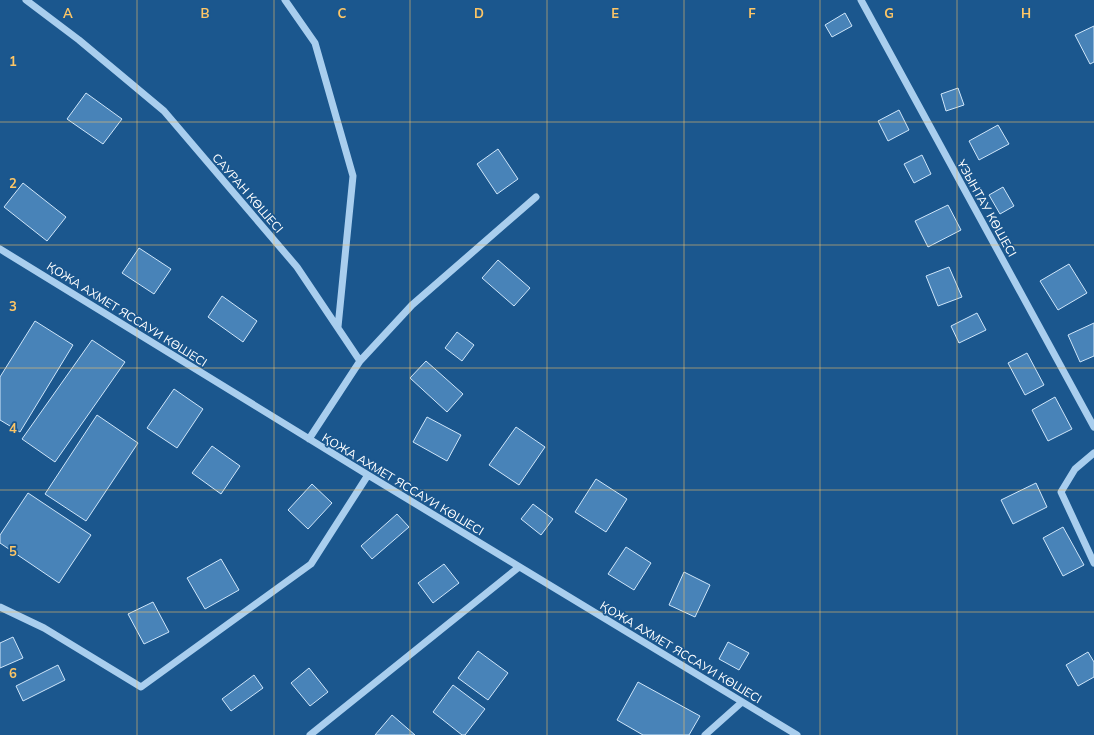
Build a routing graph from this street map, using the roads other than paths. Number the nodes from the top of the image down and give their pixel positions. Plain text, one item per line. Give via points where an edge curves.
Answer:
1 (26, 0) edge
2 (285, 0) edge
3 (861, 0) edge
4 (536, 197) dead end
5 (0, 249) edge
6 (338, 328) junction
7 (360, 361) junction
8 (1094, 427) edge
9 (309, 439) junction
10 (1094, 453) edge
11 (368, 475) junction
12 (1094, 563) edge
13 (519, 567) junction
14 (0, 607) edge
15 (742, 702) junction
16 (310, 735) edge
17 (705, 735) edge
18 (797, 735) edge

1 - 6 street, САУРАН КӨШЕСІ via 79,40 164,111 297,267
2 - 6 street via 316,43 353,176
3 - 8 street, ҰЗЫНТАУ КӨШЕСІ
4 - 7 street via 412,305
5 - 9 street, ҚОЖА АХМЕТ ЯССАУИ КӨШЕСІ
6 - 7 street, САУРАН КӨШЕСІ
7 - 9 street
9 - 11 street, ҚОЖА АХМЕТ ЯССАУИ КӨШЕСІ
10 - 12 street via 1075,469 1061,492
11 - 13 street, ҚОЖА АХМЕТ ЯССАУИ КӨШЕСІ
11 - 14 street via 311,564 141,687 44,628
13 - 15 street, ҚОЖА АХМЕТ ЯССАУИ КӨШЕСІ
13 - 16 street
15 - 17 street
15 - 18 street, ҚОЖА АХМЕТ ЯССАУИ КӨШЕСІ

